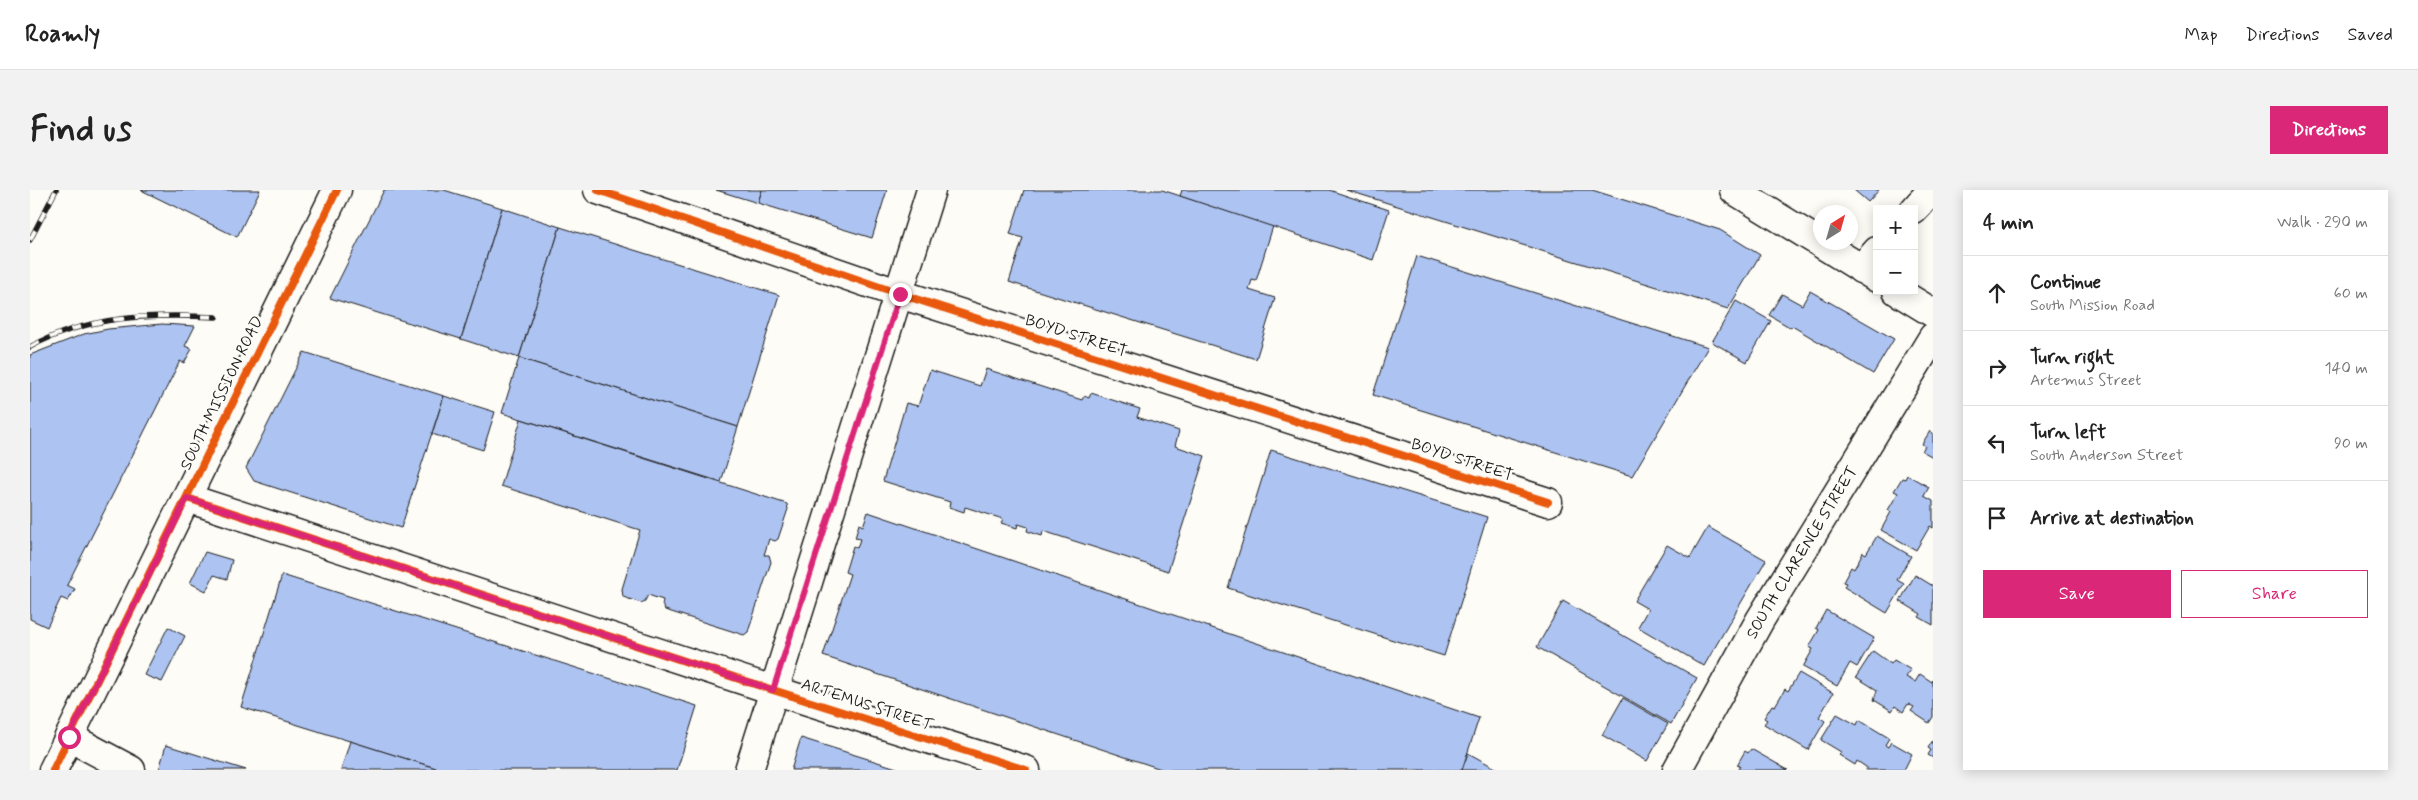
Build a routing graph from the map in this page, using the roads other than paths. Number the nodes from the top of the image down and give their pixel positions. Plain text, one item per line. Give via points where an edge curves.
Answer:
1 (337, 190) edge
2 (598, 190) edge
3 (932, 190) edge
4 (1734, 190) edge
5 (1932, 190) edge
6 (1918, 206) edge
7 (1872, 266) edge
8 (900, 294) junction
9 (1904, 295) edge
10 (1933, 313) edge
11 (1933, 337) edge
12 (187, 498) junction
13 (1548, 502) dead end
14 (773, 690) junction
15 (69, 737) junction
16 (53, 770) edge
17 (131, 770) edge
18 (749, 770) edge
19 (1026, 770) edge
20 (1677, 770) edge

1 - 12 street, SOUTH MISSION ROAD
2 - 8 street, BOYD STREET
3 - 8 street
4 - 7 street
5 - 6 street
8 - 13 street, BOYD STREET
8 - 14 street
9 - 10 street
11 - 20 street, SOUTH CLARENCE STREET via 1760,620
12 - 14 street, ARTEMUS STREET
12 - 15 street, SOUTH MISSION ROAD
14 - 18 street
14 - 19 street, ARTEMUS STREET
15 - 16 street, SOUTH MISSION ROAD
15 - 17 street

